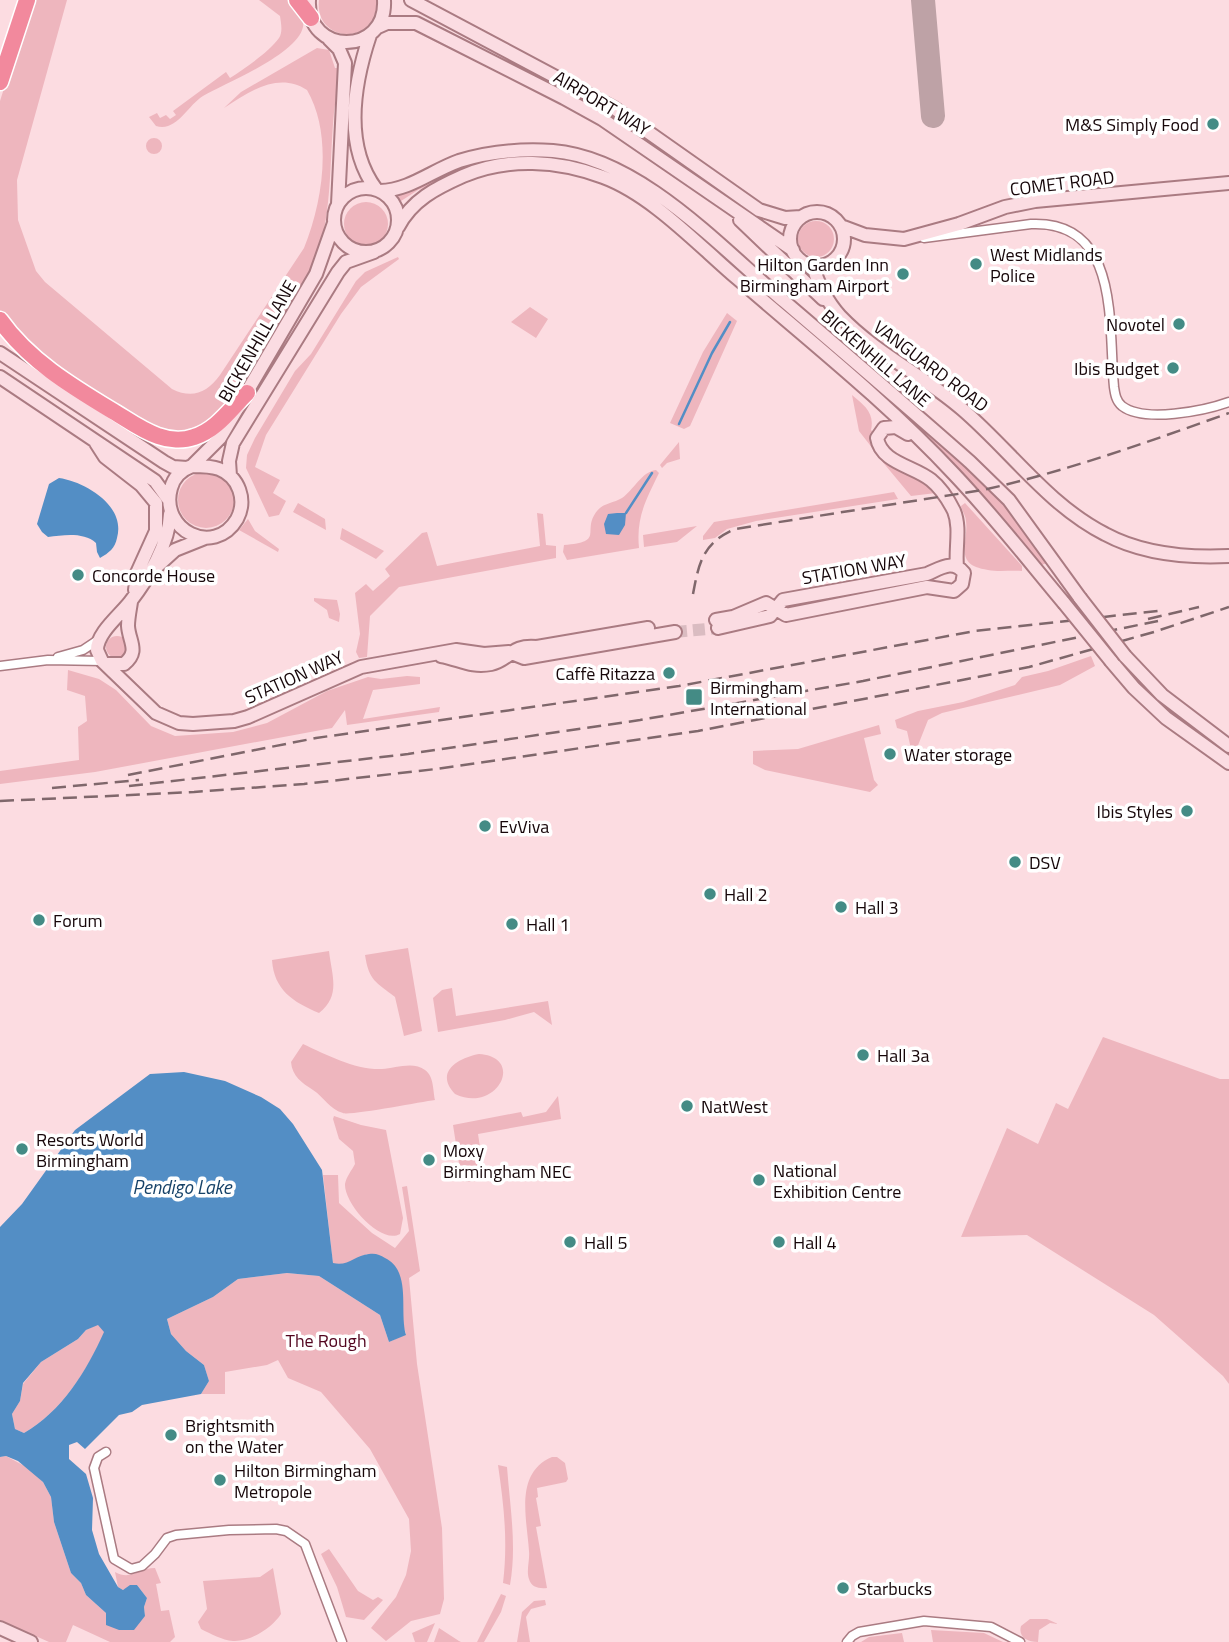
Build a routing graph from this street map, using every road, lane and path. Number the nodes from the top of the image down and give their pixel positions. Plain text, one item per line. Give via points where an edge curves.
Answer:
1 (27, 0) edge
2 (297, 0) edge
3 (309, 0) edge
4 (384, 0) edge
5 (411, 0) edge
6 (311, 18) junction
7 (374, 31) junction
8 (329, 39) junction
9 (0, 57) edge
10 (0, 82) edge
11 (1229, 183) edge
12 (378, 190) junction
13 (724, 202) junction
14 (338, 205) junction
15 (801, 217) junction
16 (334, 223) junction
17 (841, 226) junction
18 (398, 227) junction
19 (904, 239) junction
20 (793, 250) junction
21 (374, 252) junction
22 (813, 265) junction
23 (838, 314) junction
24 (0, 320) edge
25 (0, 353) edge
26 (0, 377) edge
27 (247, 393) junction
28 (1229, 402) edge
29 (94, 439) junction
30 (929, 448) junction
31 (190, 467) junction
32 (230, 476) junction
33 (168, 499) junction
34 (170, 514) junction
35 (205, 538) junction
36 (1229, 556) edge
37 (957, 566) junction
38 (942, 568) junction
39 (147, 575) junction
40 (940, 588) junction
41 (133, 598) junction
42 (775, 608) junction
43 (717, 624) tunnel mouth
44 (674, 628) tunnel mouth
45 (102, 635) junction
46 (130, 636) junction
47 (48, 660) junction
48 (128, 661) junction
49 (105, 663) junction
50 (0, 666) edge
51 (135, 694) junction
52 (1229, 746) edge
53 (1229, 763) edge
54 (106, 1452) dead end
55 (0, 1628) edge
56 (31, 1642) edge
57 (342, 1642) edge
58 (848, 1642) edge
59 (1020, 1642) edge

1 - 9 highway
1 - 10 highway
2 - 6 highway
3 - 6 street
4 - 7 street
5 - 15 street, AIRPORT WAY via 614,108 759,210 785,218
6 - 8 street
7 - 8 street, AIRPORT WAY via 358,41
7 - 12 street via 361,64 355,123 362,169
7 - 13 street, AIRPORT WAY via 387,23 416,23 449,39 602,119
8 - 14 street via 345,63
11 - 19 street, COMET ROAD via 1035,201
12 - 14 street via 358,189
12 - 18 street via 393,202
12 - 52 street, BICKENHILL LANE, bridge via 397,190 459,161 524,151 587,157 636,180 689,219 970,462 1009,500 1125,656 1162,695
13 - 20 street, AIRPORT WAY
13 - 23 street
14 - 16 street
15 - 17 street via 821,212
15 - 20 street via 790,239
16 - 21 street via 348,247
16 - 27 street, BICKENHILL LANE via 316,274
17 - 19 street via 864,235
17 - 22 street via 843,246 837,257
18 - 21 street via 390,243
18 - 30 street, BICKENHILL LANE via 406,212 435,189 494,165 540,163 605,177 657,210
19 - 28 street via 1049,223 1062,228 1083,241 1099,260 1117,400 1133,412 1151,414 1195,411
20 - 22 street via 803,262
21 - 32 street, BICKENHILL LANE via 346,262 338,272 233,443
22 - 23 street, VANGUARD ROAD via 817,281
23 - 36 street, VANGUARD ROAD via 867,341 962,408 1069,512 1108,536 1152,552
24 - 27 highway via 49,370 157,436 178,439 201,434
25 - 31 street via 164,462
26 - 29 street
27 - 31 street, BICKENHILL LANE via 220,438
29 - 33 street via 155,481
29 - 41 street via 105,457 156,503 156,531 137,573
30 - 37 street via 896,427 884,428 877,438 885,454 932,481 946,496 955,515
30 - 53 street, BICKENHILL LANE, bridge via 1037,569 1134,688 1170,721
31 - 32 street via 210,467
31 - 33 street via 172,483
32 - 35 street via 241,494 240,512 232,527
33 - 34 street
34 - 35 street via 189,533
34 - 39 street
35 - 39 street via 175,550
37 - 38 street
37 - 40 street via 964,573 960,588 950,592
38 - 40 street via 937,575
38 - 42 street, STATION WAY via 783,600
39 - 41 street
40 - 42 street, STATION WAY via 786,615
41 - 45 street
41 - 46 street
42 - 43 street, STATION WAY via 770,616
44 - 51 street, STATION WAY via 614,632 509,652 456,650 361,667 263,712 222,722 179,723 156,713
45 - 46 street via 119,629
45 - 47 street via 83,650
45 - 49 street via 97,650
46 - 48 street via 134,647
47 - 49 street
47 - 50 street
48 - 49 street via 119,666
48 - 51 street
49 - 51 street, STATION WAY
54 - 57 street via 94,1468 114,1559 131,1569 142,1566 167,1538 176,1535 286,1531 305,1544
55 - 56 street
58 - 59 street via 859,1632 924,1621 991,1627

